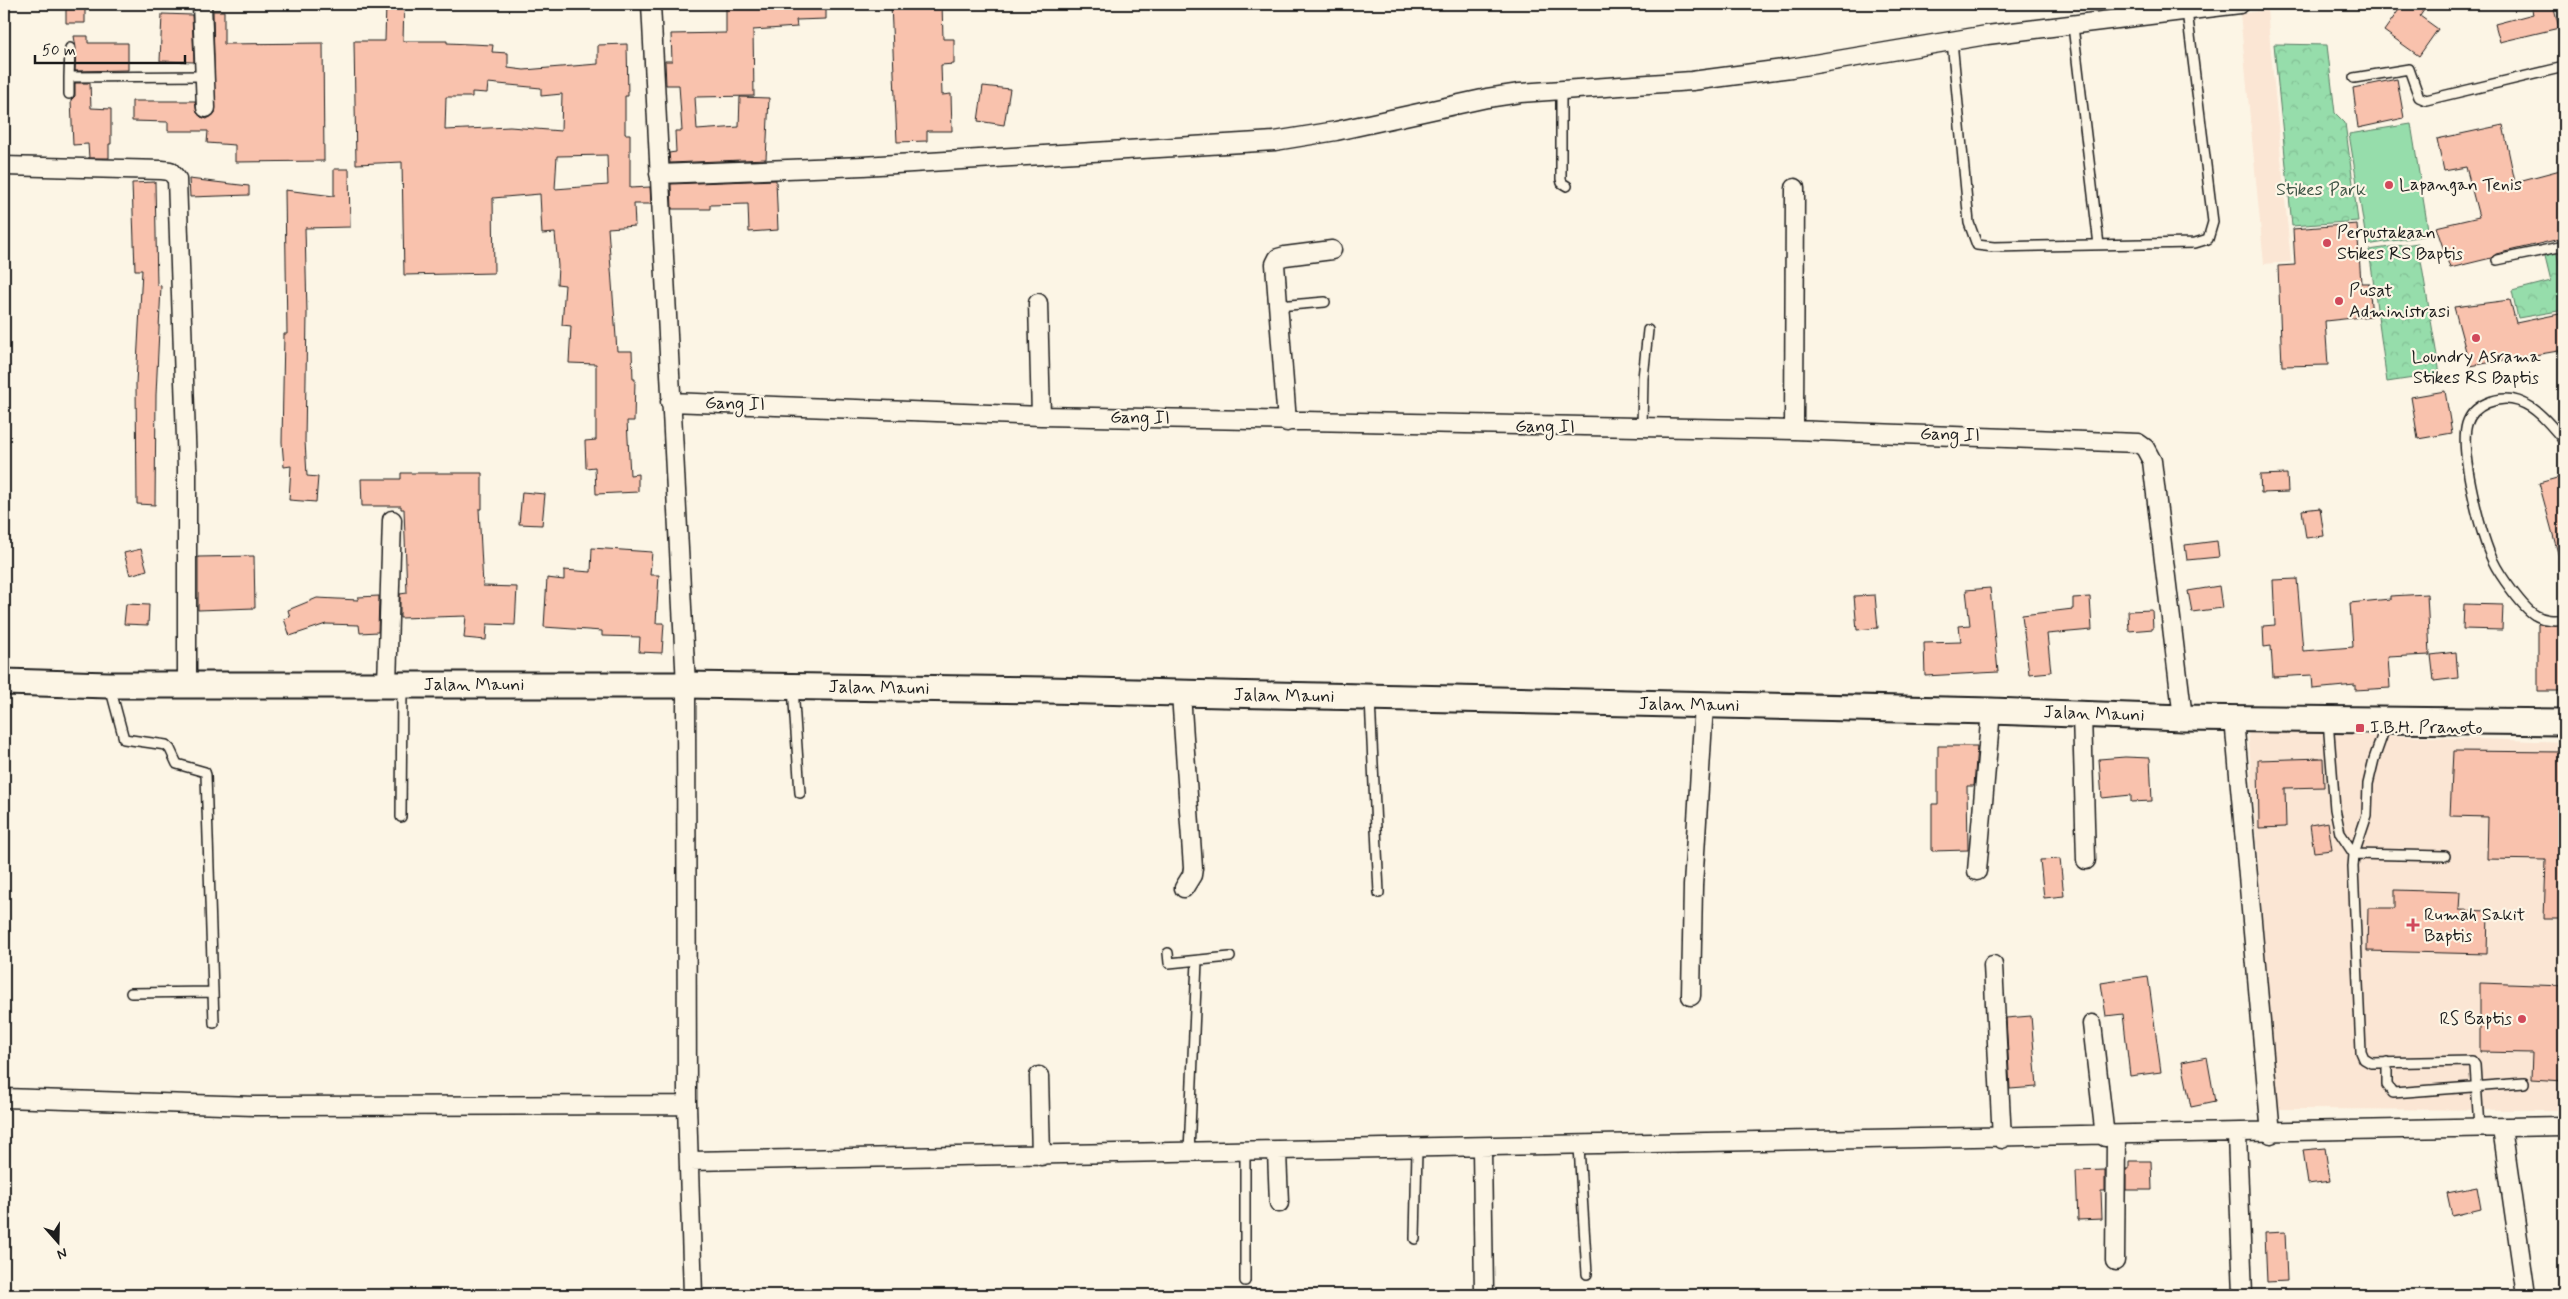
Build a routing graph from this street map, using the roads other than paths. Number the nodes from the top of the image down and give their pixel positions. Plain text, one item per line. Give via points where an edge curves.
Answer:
1 (202, 4) edge
2 (651, 4) edge
3 (2240, 4) edge
4 (2187, 11) junction
5 (2073, 26) junction
6 (1952, 41) junction
7 (70, 48) dead end
8 (2564, 67) edge
9 (205, 76) junction
10 (70, 77) junction
11 (2354, 78) dead end
12 (1561, 90) junction
13 (69, 94) dead end
14 (206, 108) dead end
15 (4, 166) edge
16 (660, 174) junction
17 (1567, 186) dead end
18 (1795, 188) dead end
19 (2099, 245) junction
20 (2564, 246) edge
21 (1332, 250) dead end
22 (2497, 260) dead end
23 (1325, 302) dead end
24 (1038, 303) dead end
25 (1278, 306) junction
26 (1648, 330) dead end
27 (670, 402) junction
28 (1041, 416) junction
29 (1287, 422) junction
30 (1642, 428) junction
31 (1794, 430) junction
32 (2564, 441) edge
33 (392, 520) dead end
34 (2564, 619) edge
35 (4, 682) edge
36 (188, 683) junction
37 (395, 684) junction
38 (109, 685) junction
39 (686, 685) junction
40 (793, 686) junction
41 (1181, 694) junction
42 (1370, 697) junction
43 (1704, 705) junction
44 (1991, 710) junction
45 (2082, 714) junction
46 (2183, 718) junction
47 (2234, 719) junction
48 (2328, 719) junction
49 (2388, 720) junction
50 (2564, 722) edge
51 (800, 793) dead end
52 (401, 817) dead end
53 (2354, 854) junction
54 (2445, 856) dead end
55 (2086, 860) dead end
56 (1977, 871) dead end
57 (1184, 888) dead end
58 (1379, 893) dead end
59 (1168, 953) dead end
60 (1230, 957) dead end
61 (1197, 961) junction
62 (1993, 965) dead end
63 (213, 992) junction
64 (131, 993) dead end
65 (1691, 996) dead end
66 (214, 1024) dead end
67 (2092, 1024) dead end
68 (2387, 1062) junction
69 (1039, 1076) dead end
70 (2524, 1083) dead end
71 (2477, 1088) junction
72 (4, 1098) edge
73 (687, 1105) junction
74 (2564, 1126) edge
75 (2479, 1128) junction
76 (2502, 1128) junction
77 (2272, 1134) junction
78 (2237, 1135) junction
79 (2110, 1137) junction
80 (2002, 1139) junction
81 (1579, 1147) junction
82 (1482, 1149) junction
83 (1417, 1150) junction
84 (1277, 1152) junction
85 (1189, 1153) junction
86 (1245, 1153) junction
87 (1041, 1156) junction
88 (690, 1160) junction
89 (1279, 1203) dead end
90 (1415, 1239) dead end
91 (2115, 1260) dead end
92 (1587, 1274) dead end
93 (1245, 1281) dead end
94 (1484, 1293) dead end
95 (693, 1295) edge
96 (2243, 1295) edge
97 (2526, 1295) edge

1 - 9 street
2 - 16 street
3 - 4 street
4 - 5 street
4 - 19 lane via 2213,222 2211,232 2208,238 2195,243
5 - 6 street
5 - 19 lane
6 - 12 street via 1712,79
6 - 19 lane via 1969,223 1977,245 1994,248
7 - 10 lane
8 - 11 lane via 2426,100 2419,97 2409,69
9 - 10 lane
9 - 14 street
10 - 13 lane
12 - 16 street via 1487,98 1275,141 864,166
12 - 17 lane via 1561,179
15 - 36 street via 162,170 170,171 177,178 187,467
16 - 27 street
18 - 31 street
20 - 22 lane
21 - 25 street via 1278,258 1275,264
23 - 25 lane
24 - 28 street
25 - 29 street
26 - 30 lane
27 - 28 street, Gang II
27 - 39 street
28 - 29 street, Gang II
29 - 30 street, Gang II
30 - 31 street, Gang II
31 - 46 street, Gang II via 2130,442 2145,448 2152,462
32 - 34 lane via 2529,405 2514,398 2497,398 2482,405 2472,414 2467,426 2468,465 2494,563 2533,614 2544,620
33 - 37 street
35 - 38 main road, Jalan Mauni
36 - 37 main road, Jalan Mauni
36 - 38 main road, Jalan Mauni
37 - 39 main road, Jalan Mauni
37 - 52 lane
38 - 63 lane via 124,739 166,745 177,764 205,772
39 - 40 main road, Jalan Mauni
39 - 73 street
40 - 41 main road, Jalan Mauni
40 - 51 lane
41 - 42 main road, Jalan Mauni
41 - 57 street via 1193,868
42 - 43 main road, Jalan Mauni
42 - 58 lane
43 - 44 main road, Jalan Mauni
43 - 65 street via 1693,886
44 - 45 main road, Jalan Mauni
44 - 56 street
45 - 46 main road, Jalan Mauni
45 - 55 street
46 - 47 main road, Jalan Mauni
47 - 48 main road, Jalan Mauni
47 - 77 street
48 - 49 main road, Jalan Mauni
48 - 53 lane via 2338,825
49 - 50 main road, Jalan Mauni
49 - 53 lane via 2374,760 2368,784 2367,815
53 - 54 lane
53 - 68 lane via 2361,1052 2371,1063
59 - 61 lane via 1169,963
60 - 61 lane
61 - 85 lane
62 - 80 street
63 - 64 lane
63 - 66 lane
67 - 79 street
68 - 71 lane via 2472,1061
68 - 71 lane via 2387,1085 2393,1093
69 - 87 street
70 - 71 lane
71 - 75 lane
72 - 73 street via 254,1106
73 - 88 street
74 - 76 street
75 - 76 street
75 - 77 street
76 - 97 street
77 - 78 street
78 - 79 street
78 - 96 street
79 - 80 street
79 - 91 street
80 - 81 street
81 - 82 street
81 - 92 lane
82 - 83 street
82 - 94 street
83 - 84 street
83 - 90 lane
84 - 86 street
84 - 89 street
85 - 86 street
85 - 87 street
86 - 93 lane
87 - 88 street
88 - 95 street

